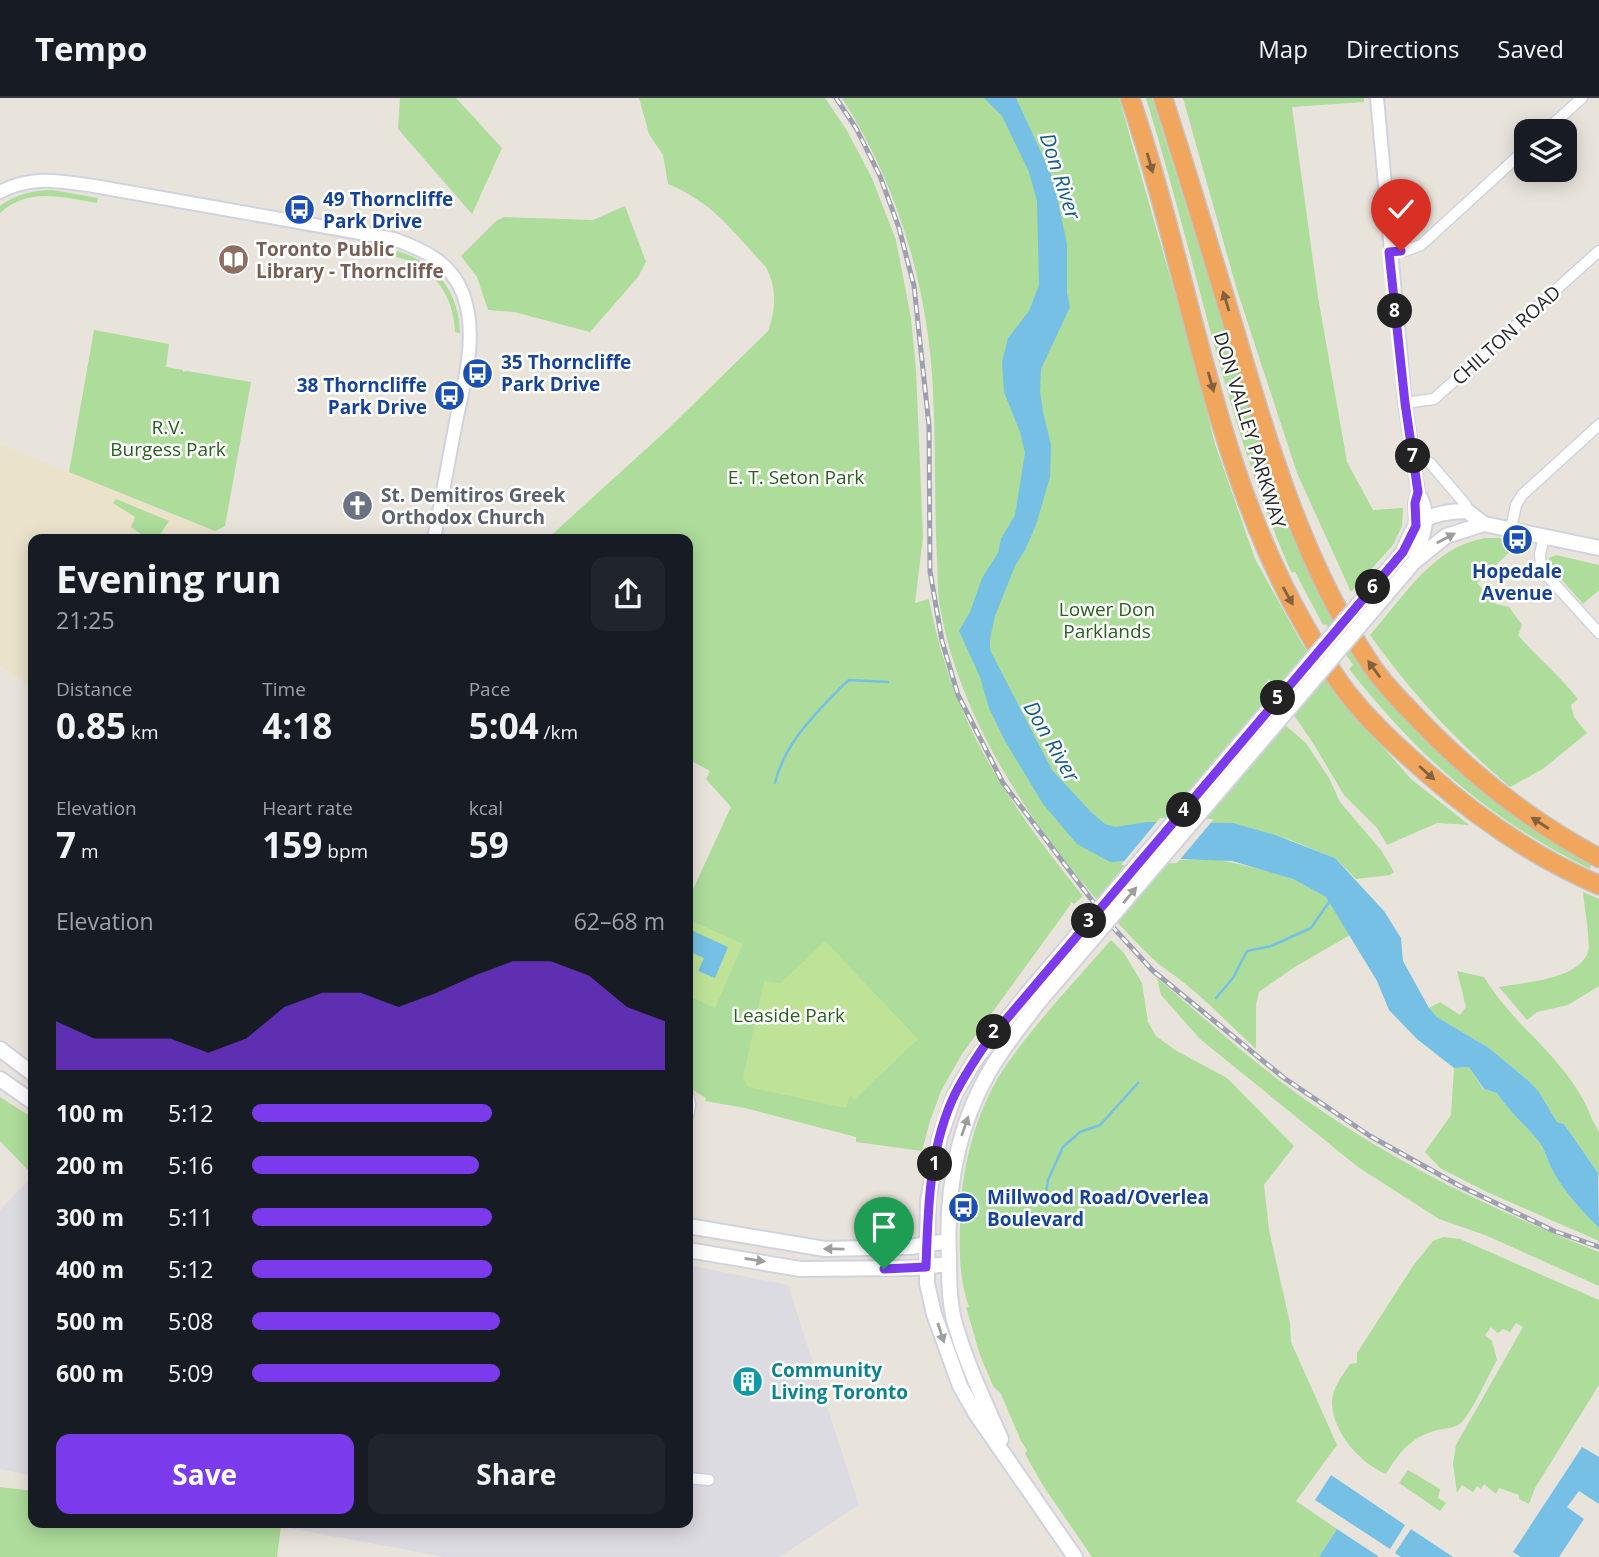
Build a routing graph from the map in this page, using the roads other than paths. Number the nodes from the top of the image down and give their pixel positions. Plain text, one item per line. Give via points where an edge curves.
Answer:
1 (1130, 98) edge
2 (1163, 98) edge
3 (1377, 98) edge
4 (1582, 98) edge
5 (1558, 119) edge
6 (1514, 160) edge
7 (0, 192) edge
8 (1599, 251) edge
9 (1389, 252) junction
10 (1405, 403) junction
11 (1599, 425) edge
12 (1413, 456) junction
13 (1467, 511) junction
14 (1421, 522) junction
15 (1484, 524) junction
16 (1511, 529) junction
17 (435, 534) edge
18 (1544, 537) junction
19 (1599, 548) edge
20 (1408, 557) junction
21 (1599, 633) edge
22 (1599, 858) edge
23 (1599, 885) edge
24 (1033, 998) junction
25 (0, 1049) edge
26 (28, 1070) edge
27 (0, 1079) edge
28 (28, 1099) edge
29 (693, 1227) edge
30 (948, 1241) junction
31 (927, 1245) junction
32 (693, 1251) edge
33 (949, 1264) junction
34 (926, 1267) junction
35 (1015, 1469) junction
36 (693, 1478) edge
37 (709, 1480) dead end
38 (1075, 1557) edge

1 -> 23 highway, DON VALLEY PARKWAY via 1240,482 1277,576 1332,673 1376,725 1451,793 1514,841
22 -> 2 highway, DON VALLEY PARKWAY via 1508,801 1464,764 1394,694 1359,646 1313,558 1276,464
3 - 9 street
4 - 5 street
6 - 9 street via 1420,244
7 - 17 street via 26,181 51,180 394,239 424,250 452,275 463,293 469,319 469,352
8 - 10 street, CHILTON ROAD via 1434,399
9 - 10 street
10 - 12 street
11 - 16 street via 1522,495
12 - 13 street via 1430,463
12 - 14 street via 1418,492 1424,502
13 - 14 main road
13 - 15 main road
14 - 20 main road
15 - 16 main road
20 -> 15 main road via 1446,536
16 - 18 main road
18 - 19 main road
18 - 21 street via 1541,569
20 - 24 main road, bridge
30 -> 24 main road via 957,1149 972,1106
24 - 31 main road via 987,1042 955,1094 936,1153
25 - 26 main road
27 - 28 main road
31 -> 29 main road via 825,1249
30 - 31 main road
30 - 33 main road
31 - 34 main road
32 -> 34 main road via 800,1269
33 - 34 main road
33 - 35 main road via 954,1320 978,1389
34 -> 35 main road via 934,1314 960,1386
35 - 38 main road
36 - 37 street

